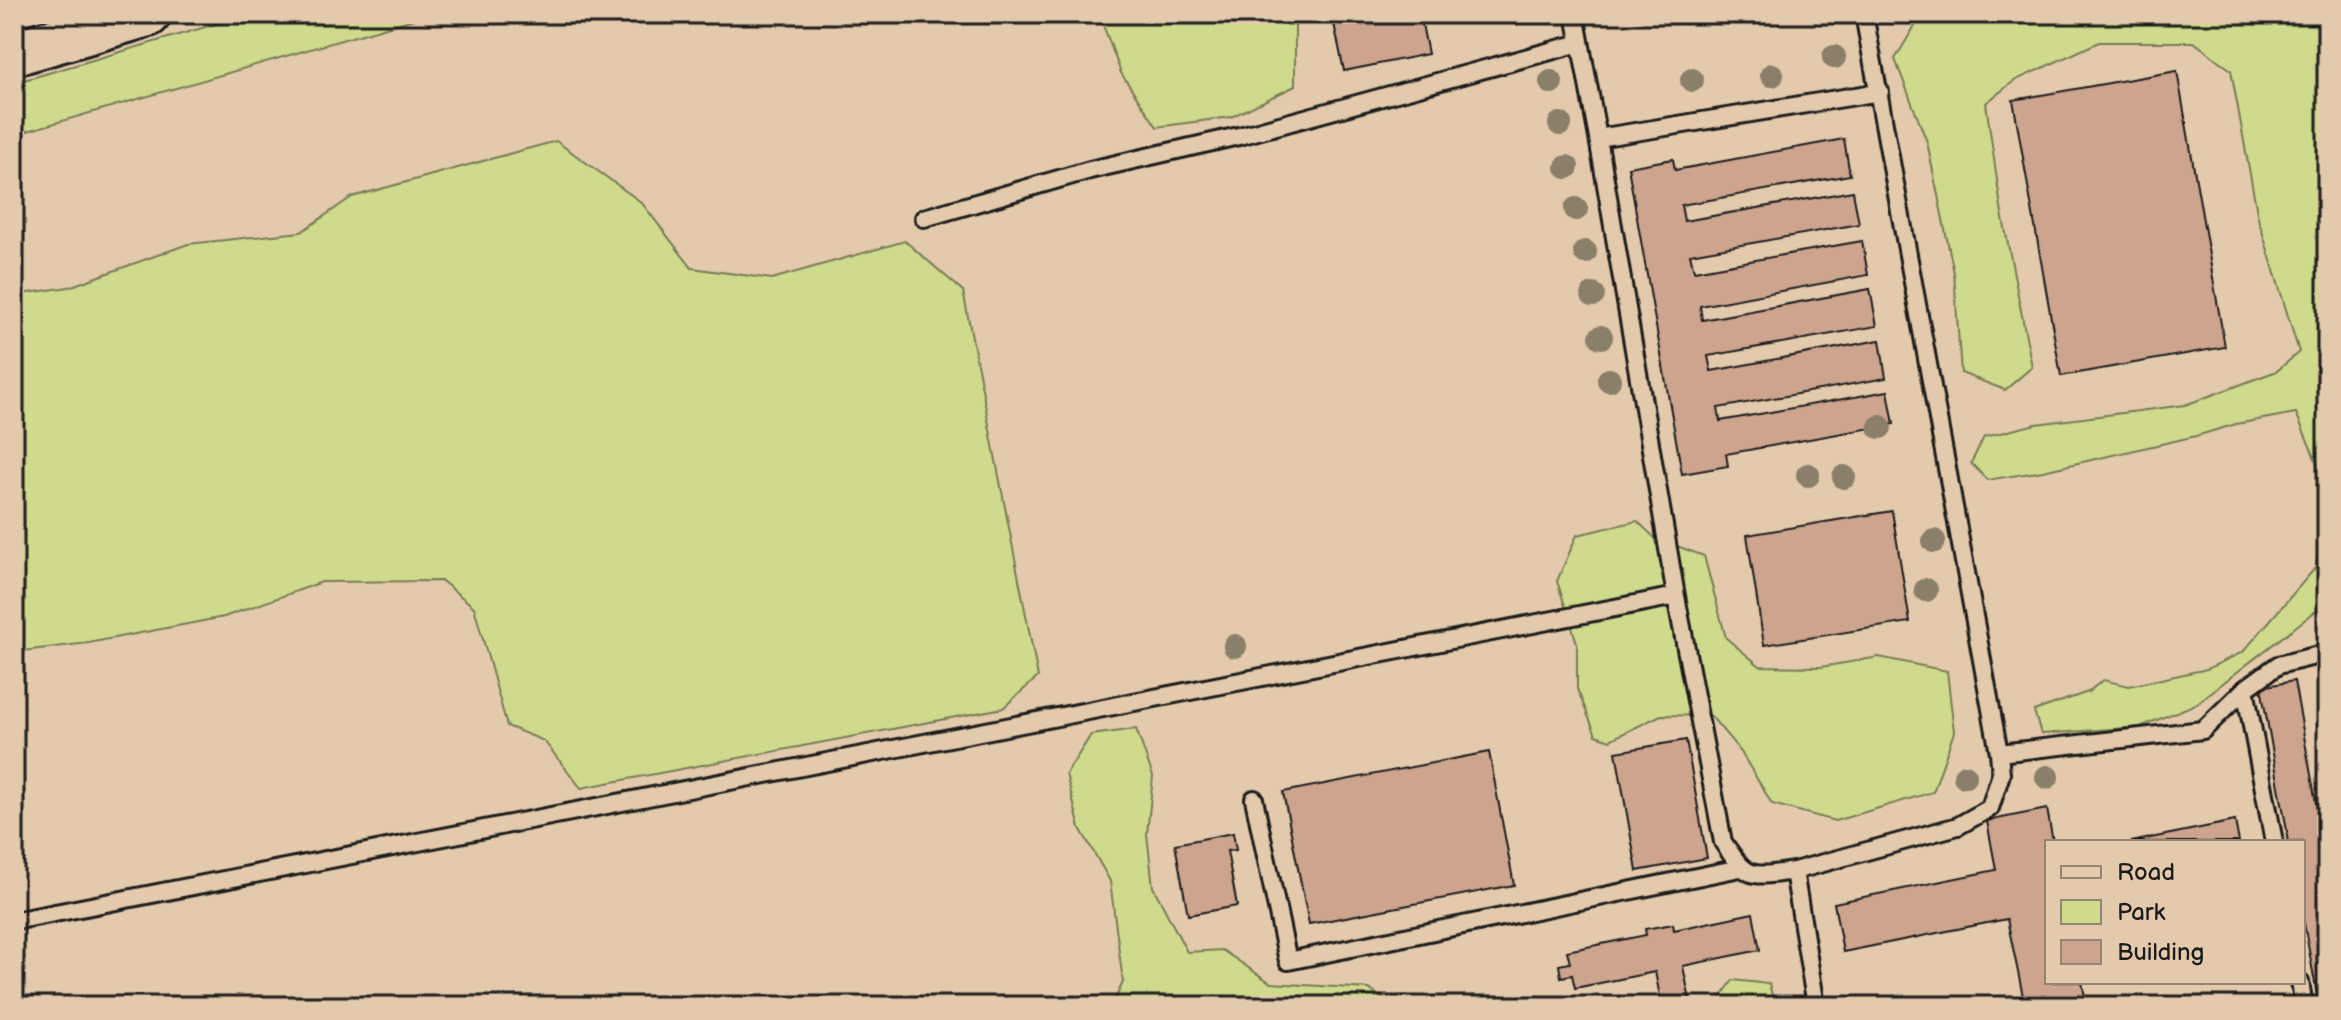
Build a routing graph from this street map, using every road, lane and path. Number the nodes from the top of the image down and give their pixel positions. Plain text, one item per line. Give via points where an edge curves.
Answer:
1 (148, 14) edge
2 (1575, 14) edge
3 (1864, 14) edge
4 (1580, 43) junction
5 (14, 53) edge
6 (1880, 92) junction
7 (1598, 138) junction
8 (924, 218) dead end
9 (1676, 596) junction
10 (2327, 653) edge
11 (2245, 689) junction
12 (1999, 753) junction
13 (1254, 799) dead end
14 (2274, 840) edge
15 (1740, 868) junction
16 (1794, 871) junction
17 (14, 921) edge
18 (2300, 984) edge
19 (1816, 1006) edge
20 (2304, 1006) edge

1 - 5 main road
2 - 4 lane
3 - 6 lane
4 - 7 lane
4 - 8 lane
6 - 7 lane
6 - 12 lane
7 - 9 lane
9 - 15 lane via 1723,842
9 - 17 lane
10 - 11 lane via 2278,665
11 - 12 lane via 2203,730
11 - 14 lane
12 - 16 lane via 2001,774 1990,808 1958,826
13 - 15 lane via 1288,961
15 - 16 lane via 1760,875
16 - 19 lane
18 - 20 lane

